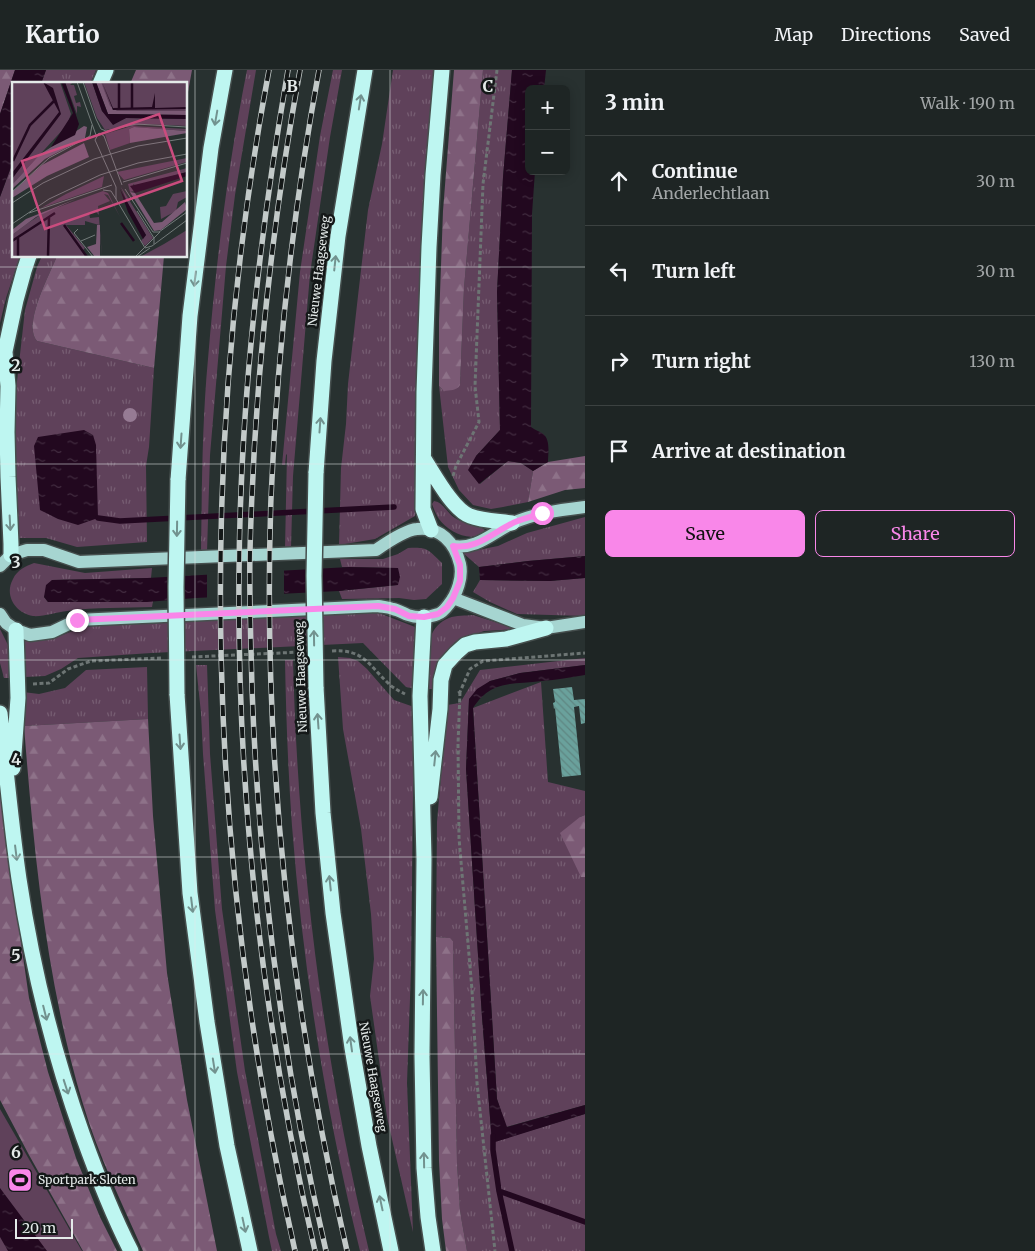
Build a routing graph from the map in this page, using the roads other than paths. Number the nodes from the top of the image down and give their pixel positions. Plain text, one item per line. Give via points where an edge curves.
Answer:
1 (106, 70) edge
2 (225, 70) edge
3 (365, 70) edge
4 (442, 70) edge
5 (101, 82) edge
6 (28, 258) edge
7 (5, 352) junction
8 (0, 373) edge
9 (424, 459) junction
10 (585, 507) edge
11 (512, 523) junction
12 (430, 530) junction
13 (453, 546) junction
14 (11, 555) junction
15 (0, 566) edge
16 (453, 598) junction
17 (0, 614) edge
18 (424, 617) junction
19 (585, 622) edge
20 (546, 628) junction
21 (16, 630) junction
22 (0, 713) edge
23 (10, 805) junction
24 (424, 859) junction
25 (131, 1251) edge
26 (250, 1251) edge
27 (391, 1251) edge
28 (433, 1251) edge

1 - 5 highway
2 -> 26 highway, bridge via 211,148 192,306 178,480 177,694 190,893 227,1146
27 -> 3 highway, Nieuwe Haagseweg, bridge via 353,1057 333,912 323,813 316,687 316,473 324,361 338,236
4 - 9 highway via 429,247
6 - 7 highway
7 - 8 highway
7 -> 14 highway
9 - 11 highway via 448,496 469,516
9 - 12 highway via 424,509
10 - 11 main road via 542,513
11 - 13 main road via 486,539 461,548
12 - 13 main road via 442,534
12 - 14 main road via 416,529 393,538 376,550 79,562 44,550
13 - 16 main road via 460,565 460,581
14 - 15 main road
16 - 18 main road via 438,614
16 - 20 main road via 524,625
17 - 21 main road
18 - 21 main road via 409,616 378,606 77,620 52,632 30,635
18 - 24 highway via 420,696
19 - 20 main road
24 -> 20 highway via 445,666 465,645 506,639
21 - 23 highway via 18,698
22 - 23 highway
23 -> 25 highway via 19,878 52,1040 98,1178
28 -> 24 highway via 424,1159

